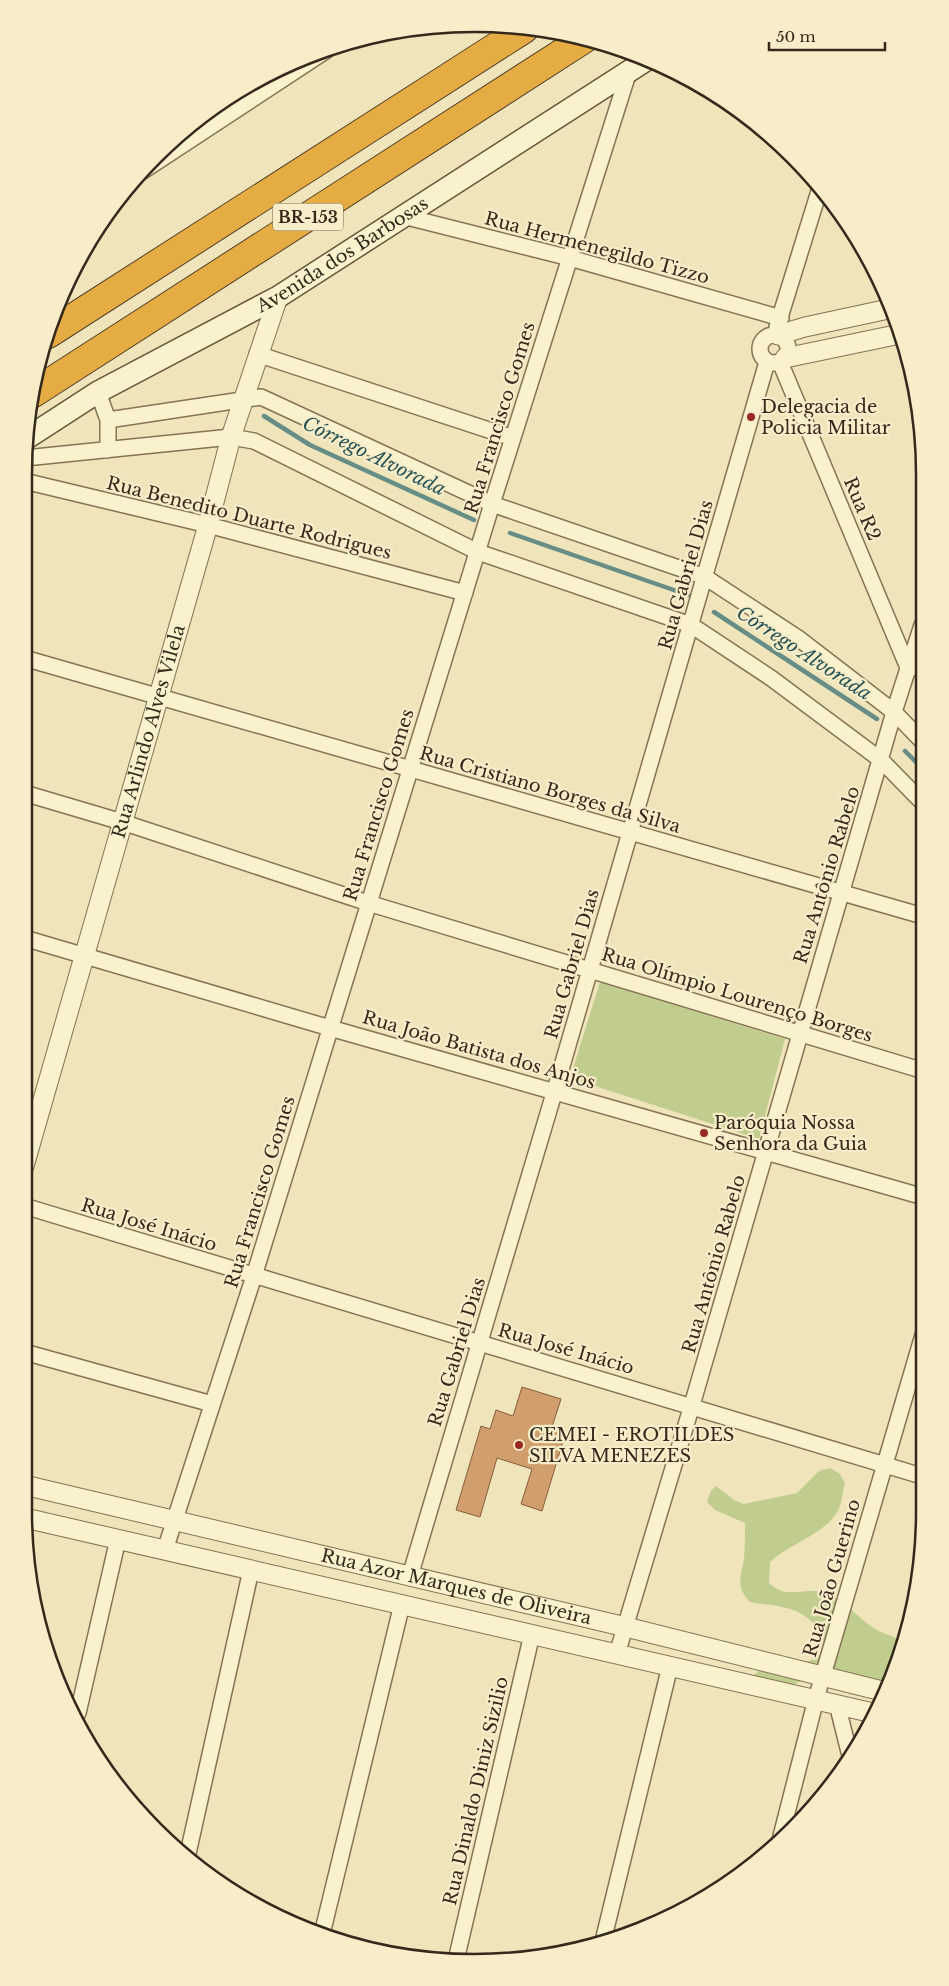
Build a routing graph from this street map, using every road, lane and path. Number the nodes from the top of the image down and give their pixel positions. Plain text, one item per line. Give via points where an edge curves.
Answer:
1 (516, 34) edge
2 (575, 45) edge
3 (640, 64) edge
4 (298, 69) edge
5 (629, 71) junction
6 (171, 153) edge
7 (818, 196) edge
8 (403, 216) junction
9 (570, 258) junction
10 (278, 297) junction
11 (885, 310) edge
12 (58, 328) edge
13 (777, 329) junction
14 (894, 335) edge
15 (258, 354) junction
16 (777, 361) junction
17 (41, 388) edge
18 (98, 392) junction
19 (244, 400) junction
20 (108, 420) junction
21 (34, 433) edge
22 (231, 437) junction
23 (513, 438) junction
24 (108, 450) junction
25 (33, 457) edge
26 (32, 483) edge
27 (492, 504) junction
28 (208, 525) junction
29 (478, 552) junction
30 (705, 576) junction
31 (465, 593) junction
32 (691, 625) junction
33 (916, 645) edge
34 (32, 660) edge
35 (909, 670) junction
36 (158, 698) junction
37 (894, 712) junction
38 (916, 736) edge
39 (881, 760) junction
40 (410, 770) junction
41 (32, 795) edge
42 (916, 796) edge
43 (122, 822) junction
44 (631, 831) junction
45 (841, 893) junction
46 (368, 904) junction
47 (916, 914) edge
48 (32, 940) edge
49 (84, 955) junction
50 (590, 970) junction
51 (330, 1028) junction
52 (799, 1034) junction
53 (916, 1069) edge
54 (556, 1090) junction
55 (32, 1138) edge
56 (766, 1152) junction
57 (916, 1195) edge
58 (32, 1208) edge
59 (254, 1276) junction
60 (479, 1344) junction
61 (32, 1354) edge
62 (916, 1358) edge
63 (212, 1404) junction
64 (692, 1405) junction
65 (884, 1465) junction
66 (916, 1474) edge
67 (32, 1487) edge
68 (32, 1520) edge
69 (173, 1520) junction
70 (118, 1539) junction
71 (164, 1550) junction
72 (314, 1554) junction
73 (251, 1570) junction
74 (410, 1576) junction
75 (308, 1583) junction
76 (462, 1588) junction
77 (402, 1604) junction
78 (453, 1616) junction
79 (626, 1627) junction
80 (532, 1634) junction
81 (617, 1654) junction
82 (670, 1666) junction
83 (823, 1675) junction
84 (879, 1690) edge
85 (816, 1699) junction
86 (837, 1704) junction
87 (79, 1709) edge
88 (868, 1712) edge
89 (847, 1748) edge
90 (783, 1828) edge
91 (190, 1850) edge
92 (324, 1927) edge
93 (605, 1933) edge
94 (458, 1953) edge

1 - 12 highway, BR-153
2 - 17 highway, BR-153
3 - 5 main road, Avenida dos Barbosas
4 - 6 street
5 - 8 main road, Avenida dos Barbosas
5 - 9 street, Rua Francisco Gomes
7 - 13 street, Rua Gabriel Dias
8 - 9 street, Rua Hermenegildo Tizzo
8 - 10 main road, Avenida dos Barbosas
9 - 13 street, Rua Hermenegildo Tizzo
9 - 23 street, Rua Francisco Gomes
10 - 15 street, Rua Arlindo Alves Vilela
10 - 18 main road, Avenida dos Barbosas
11 - 13 street via 805,327
13 - 16 street, Rua Gabriel Dias via 788,345 788,352
13 - 16 street, Rua Gabriel Dias via 761,342 760,349
14 - 16 street
15 - 19 street, Rua Arlindo Alves Vilela
15 - 23 street
16 - 30 street, Rua Gabriel Dias
16 - 35 street, Rua R2
18 - 20 street
18 - 21 main road, Avenida dos Barbosas
19 - 20 street
19 - 22 street, Rua Arlindo Alves Vilela
19 - 27 street via 261,397
20 - 24 street
22 - 24 street
22 - 28 street, Rua Arlindo Alves Vilela
22 - 29 street via 254,441
23 - 27 street, Rua Francisco Gomes
24 - 25 street
26 - 28 street, Rua Benedito Duarte Rodrigues
27 - 29 street, Rua Francisco Gomes
27 - 30 street
28 - 31 street, Rua Benedito Duarte Rodrigues
28 - 36 street, Rua Arlindo Alves Vilela
29 - 31 street, Rua Francisco Gomes
29 - 32 street
30 - 32 street, Rua Gabriel Dias
30 - 37 street via 798,638
31 - 40 street, Rua Francisco Gomes
32 - 39 street via 771,678
32 - 44 street, Rua Gabriel Dias
33 - 35 street, Rua Antônio Rabelo
34 - 36 street, Rua Cristiano Borges da Silva
35 - 37 street, Rua Antônio Rabelo
36 - 40 street, Rua Cristiano Borges da Silva
36 - 43 street, Rua Arlindo Alves Vilela
37 - 38 street
37 - 39 street, Rua Antônio Rabelo
39 - 42 street
39 - 45 street, Rua Antônio Rabelo
40 - 44 street, Rua Cristiano Borges da Silva
40 - 46 street, Rua Francisco Gomes
41 - 43 street, Rua Olímpio Lourenço Borges
43 - 46 street, Rua Olímpio Lourenço Borges
43 - 49 street, Rua Arlindo Alves Vilela
44 - 45 street, Rua Cristiano Borges da Silva
44 - 50 street, Rua Gabriel Dias
45 - 47 street, Rua Cristiano Borges da Silva
45 - 52 street, Rua Antônio Rabelo
46 - 50 street, Rua Olímpio Lourenço Borges
46 - 51 street, Rua Francisco Gomes
48 - 49 street, Rua João Batista dos Anjos
49 - 51 street, Rua João Batista dos Anjos
49 - 55 street, Rua Arlindo Alves Vilela
50 - 52 street, Rua Olímpio Lourenço Borges
50 - 54 street, Rua Gabriel Dias
51 - 54 street, Rua João Batista dos Anjos
51 - 59 street, Rua Francisco Gomes
52 - 53 street, Rua Olímpio Lourenço Borges
52 - 56 street, Rua Antônio Rabelo
54 - 56 street, Rua João Batista dos Anjos
54 - 60 street, Rua Gabriel Dias
56 - 57 street, Rua João Batista dos Anjos
56 - 64 street, Rua Antônio Rabelo
58 - 59 street, Rua José Inácio
59 - 60 street, Rua José Inácio
59 - 63 street, Rua Francisco Gomes
60 - 64 street, Rua José Inácio
60 - 74 street, Rua Gabriel Dias
61 - 63 street
62 - 65 street, Rua João Guerino
63 - 69 street, Rua Francisco Gomes
64 - 65 street, Rua José Inácio
64 - 79 street, Rua Antônio Rabelo
65 - 66 street, Rua José Inácio
65 - 83 street, Rua João Guerino
67 - 69 street, Rua Azor Marques de Oliveira
68 - 70 street, Rua Azor Marques de Oliveira
69 - 71 street, Rua Francisco Gomes
69 - 72 street, Rua Azor Marques de Oliveira
70 - 71 street, Rua Azor Marques de Oliveira
70 - 87 street
71 - 73 street, Rua Azor Marques de Oliveira
72 - 74 street, Rua Azor Marques de Oliveira
72 - 75 street
73 - 75 street, Rua Azor Marques de Oliveira
73 - 91 street
74 - 76 street, Rua Azor Marques de Oliveira
75 - 77 street, Rua Azor Marques de Oliveira
76 - 78 street
76 - 79 street, Rua Azor Marques de Oliveira
77 - 78 street, Rua Azor Marques de Oliveira
77 - 92 street
78 - 80 street, Rua Azor Marques de Oliveira
79 - 81 street, Rua Antônio Rabelo
79 - 83 street, Rua Azor Marques de Oliveira
80 - 81 street, Rua Azor Marques de Oliveira
80 - 94 street, Rua Dinaldo Diniz Sizilio
81 - 82 street, Rua Azor Marques de Oliveira
82 - 85 street, Rua Azor Marques de Oliveira
82 - 93 street
83 - 84 street, Rua Azor Marques de Oliveira
83 - 85 street, Rua João Guerino
83 - 86 street
85 - 86 street, Rua Azor Marques de Oliveira
85 - 90 street, Rua João Guerino
86 - 88 street, Rua Azor Marques de Oliveira
86 - 89 street

